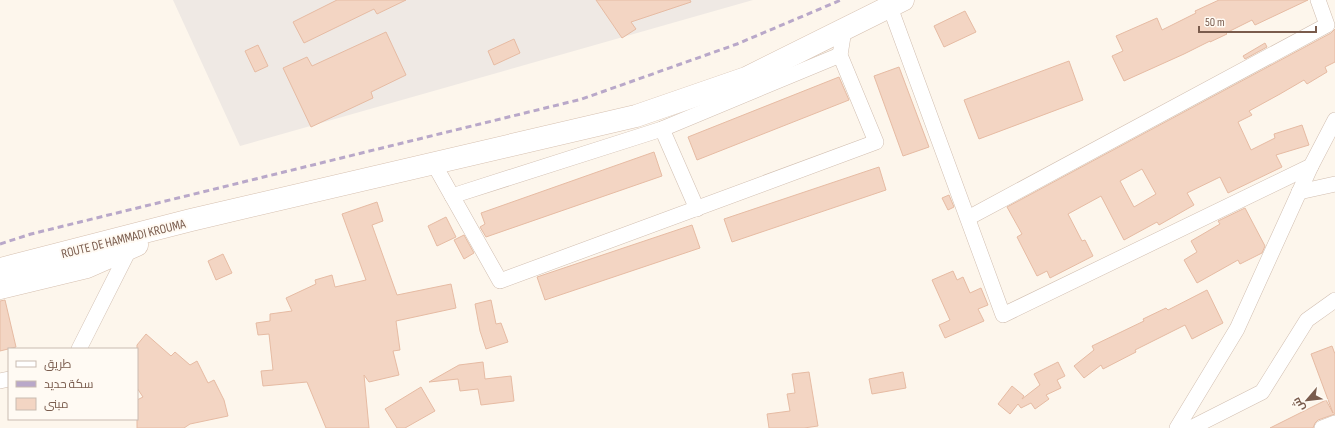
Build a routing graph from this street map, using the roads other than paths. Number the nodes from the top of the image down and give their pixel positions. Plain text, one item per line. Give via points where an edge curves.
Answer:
1 (1318, 0) edge
2 (897, 3) edge
3 (844, 30) junction
4 (840, 55) junction
5 (1335, 120) edge
6 (662, 129) junction
7 (434, 164) junction
8 (1311, 166) junction
9 (1335, 184) edge
10 (1299, 192) junction
11 (452, 196) junction
12 (696, 209) junction
13 (968, 218) junction
14 (191, 220) junction
15 (130, 248) junction
16 (0, 268) edge
17 (0, 288) edge
18 (1335, 300) edge
19 (1328, 311) edge
20 (80, 348) edge
21 (1335, 423) edge
22 (1177, 428) edge
23 (1192, 428) edge
24 (1322, 428) edge

1 - 13 street via 1327,25
2 - 3 street
2 - 13 street
3 - 4 street
3 - 7 street via 746,78 636,116
4 - 6 street
4 - 12 street via 876,142
5 - 8 street
6 - 11 street
6 - 12 street
7 - 11 street
7 - 14 street
8 - 10 street
8 - 13 street via 1003,315
9 - 10 street
10 - 22 street via 1237,329
11 - 12 street via 500,281
14 - 15 street, ROUTE DE HAMMADI KROUMA
14 - 16 street, ROUTE DE HAMMADI KROUMA
15 - 17 street, ROUTE DE HAMMADI KROUMA via 87,267
15 - 20 street
18 - 19 street
19 - 23 street via 1307,320 1262,392
21 - 24 street

